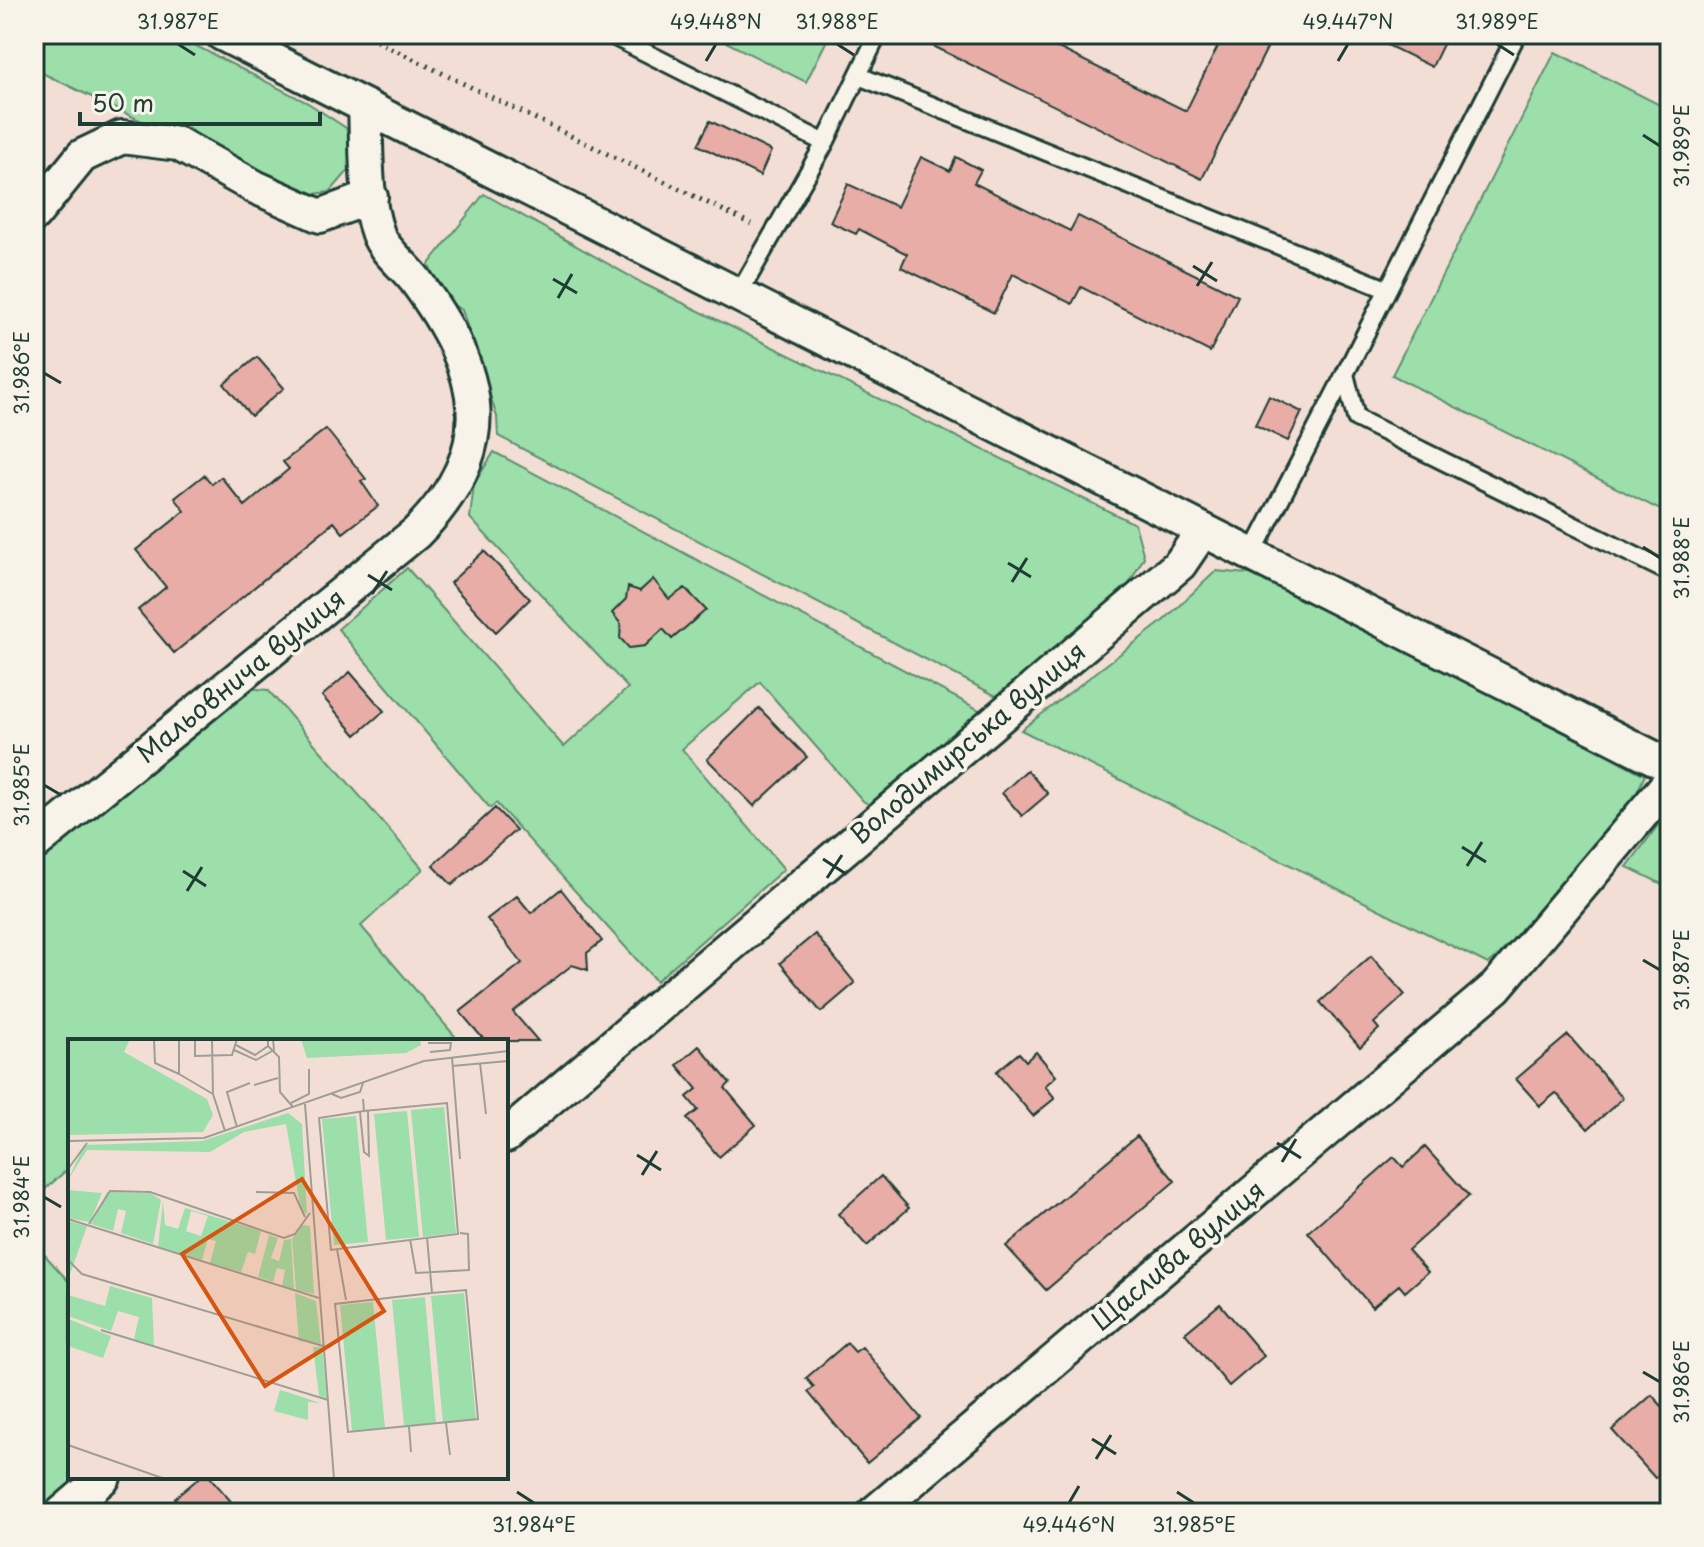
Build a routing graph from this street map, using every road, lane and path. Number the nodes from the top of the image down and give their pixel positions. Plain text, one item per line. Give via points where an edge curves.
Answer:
1 (222, 34) edge
2 (362, 34) edge
3 (609, 34) edge
4 (878, 34) edge
5 (1517, 34) edge
6 (859, 76) junction
7 (365, 107) junction
8 (825, 143) junction
9 (371, 197) junction
10 (34, 215) edge
11 (773, 235) junction
12 (1386, 289) junction
13 (738, 295) junction
14 (1345, 374) junction
15 (1203, 530) junction
16 (1252, 554) junction
17 (1670, 573) edge
18 (1670, 766) edge
19 (1670, 781) edge
20 (34, 844) edge
21 (508, 1134) edge
22 (102, 1479) edge
23 (62, 1513) edge
24 (874, 1513) edge

1 - 7 street
2 - 11 path
3 - 8 lane
4 - 6 lane
5 - 12 lane
6 - 8 lane
6 - 12 lane
7 - 9 street, Мальовнича вулиця
7 - 13 street
8 - 11 lane
9 - 10 street via 320,216 178,144 122,137 82,156
9 - 20 street, Мальовнича вулиця via 378,236 416,280 452,335 473,389 466,467 443,506 416,533
11 - 13 lane
12 - 14 lane
13 - 15 street
14 - 16 lane
14 - 17 lane via 1356,418
15 - 16 street
15 - 21 street, Володимирська вулиця via 1180,564
16 - 18 street
19 - 24 street, Щаслива вулиця via 1496,987
22 - 23 street

